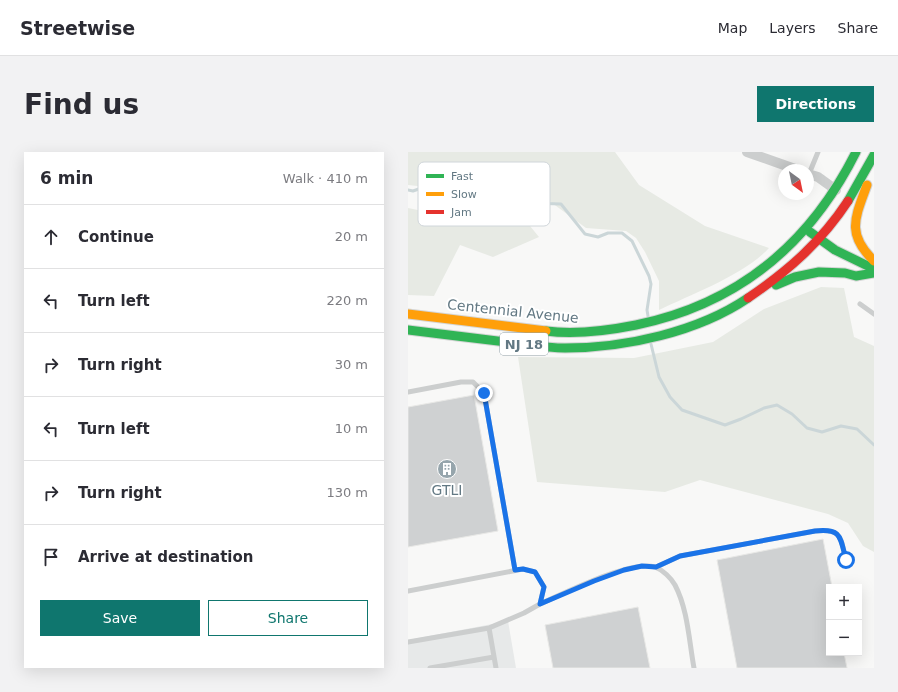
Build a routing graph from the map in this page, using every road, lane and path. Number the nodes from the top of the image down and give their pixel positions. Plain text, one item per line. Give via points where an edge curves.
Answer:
1 (747, 152) edge
2 (818, 152) edge
3 (856, 152) edge
4 (874, 155) edge
5 (874, 159) edge
6 (781, 164) edge
7 (813, 164) edge
8 (814, 176) edge
9 (836, 190) junction
10 (806, 229) junction
11 (819, 239) junction
12 (874, 261) edge
13 (874, 269) edge
14 (874, 273) edge
15 (759, 291) junction
16 (860, 304) dead end
17 (408, 314) edge
18 (874, 314) edge
19 (408, 330) edge
20 (408, 392) edge
21 (846, 560) dead end
22 (656, 567) junction
23 (515, 570) junction
24 (408, 591) edge
25 (540, 604) junction
26 (489, 628) junction
27 (408, 642) edge
28 (494, 657) junction
29 (430, 668) edge
30 (496, 668) edge
31 (694, 668) edge

1 - 6 street
2 - 7 lane
3 - 9 highway, Centennial Avenue
4 - 11 highway via 851,197
5 - 12 highway via 856,218 855,233 861,248
8 - 9 street
9 - 10 highway, Centennial Avenue
10 - 11 highway
10 - 17 highway, Centennial Avenue / NJ 18 via 773,260 709,302 639,324 575,333
11 - 13 highway
11 - 15 highway, NJ 18 via 793,265
14 - 15 highway via 856,276 820,272 795,277
15 - 19 highway, NJ 18 via 719,314 690,326 641,340 599,346 567,348
16 - 18 lane
20 - 23 lane via 473,382 484,393
21 - 22 lane via 838,534 828,530 680,556
22 - 25 lane via 642,566 624,570
22 - 31 lane via 675,584 683,606
23 - 24 lane
23 - 25 lane via 535,572 544,587
25 - 26 lane
26 - 27 lane
26 - 28 lane
28 - 29 lane
28 - 30 lane

